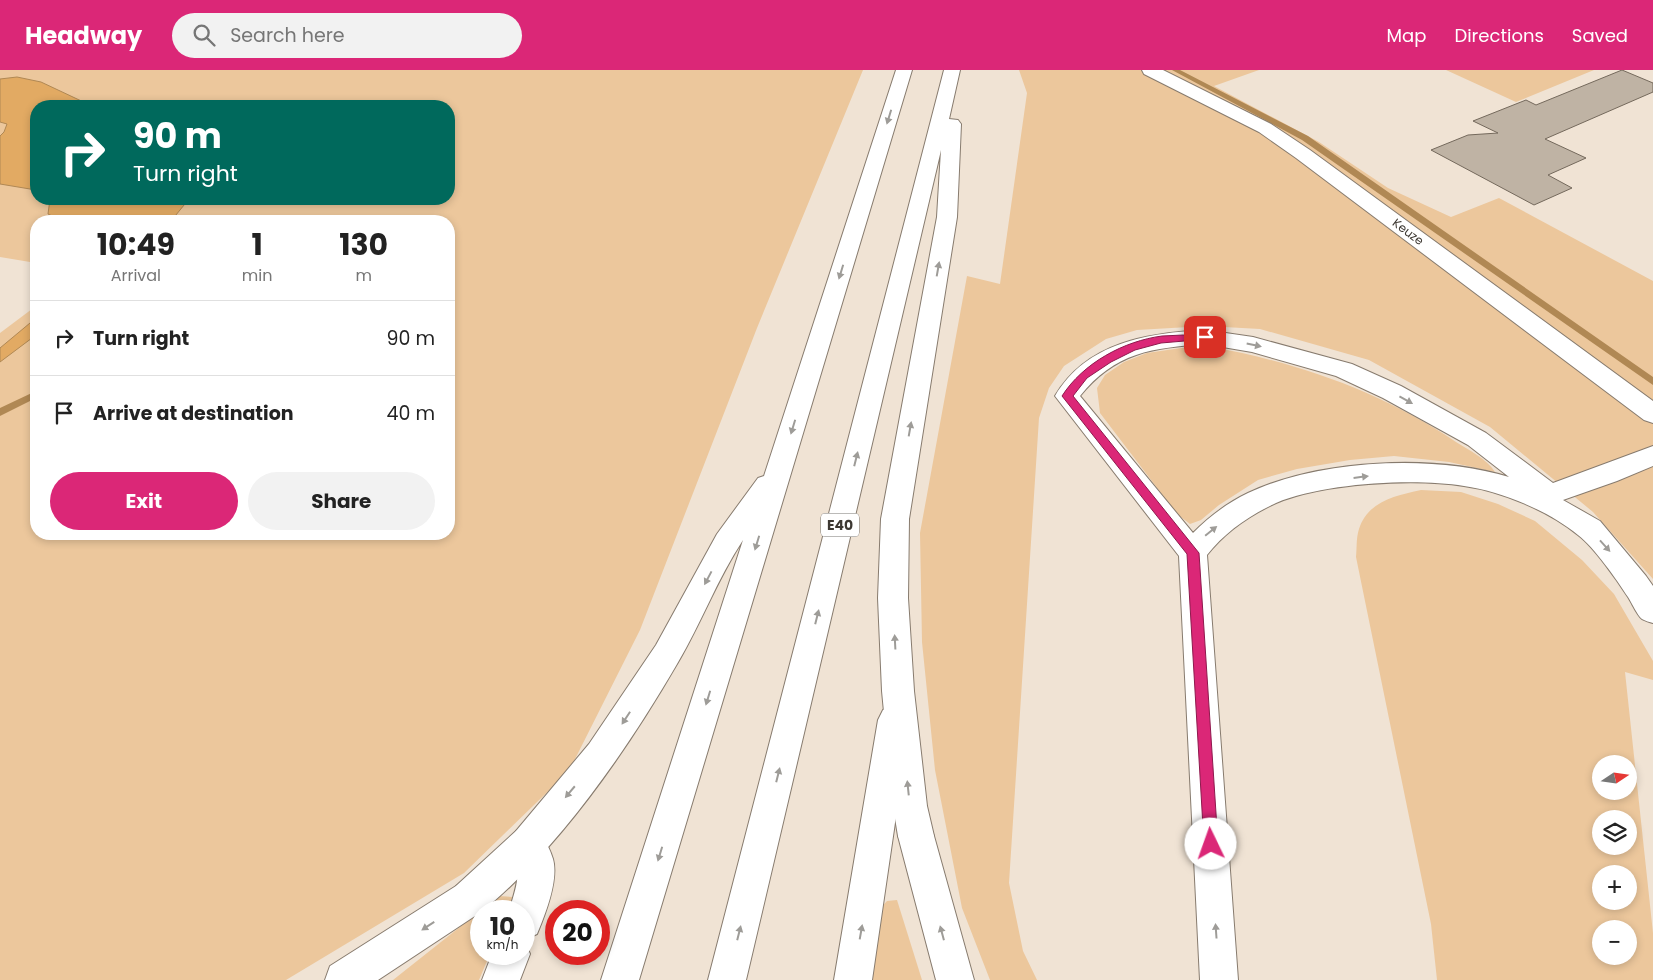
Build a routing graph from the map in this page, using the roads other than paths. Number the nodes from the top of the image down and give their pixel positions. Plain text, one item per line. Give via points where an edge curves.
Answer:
1 (904, 70) edge
2 (953, 70) edge
3 (1150, 70) edge
4 (1653, 414) edge
5 (1653, 454) edge
6 (782, 464) junction
7 (1550, 494) junction
8 (1587, 526) junction
9 (1193, 553) junction
10 (1653, 610) edge
11 (898, 691) junction
12 (528, 843) junction
13 (531, 900) edge
14 (507, 965) edge
15 (344, 980) edge
16 (501, 980) edge
17 (620, 980) edge
18 (727, 980) edge
19 (853, 980) edge
20 (955, 980) edge
21 (1219, 980) edge

1 -> 6 main road
11 -> 2 main road via 893,598 894,519 947,217
18 -> 2 main road, E40
3 - 4 main road, Keuze via 1265,128
5 - 7 main road
6 -> 12 main road via 727,542 667,654 602,755
6 -> 17 main road
7 - 8 main road
9 -> 7 main road via 1067,396 1084,375 1107,359 1161,340 1205,337 1253,345 1344,370 1392,392 1477,439
9 -> 8 main road via 1204,537 1221,523 1281,491 1337,479 1390,473 1488,480 1534,498
8 -> 10 main road via 1630,574
21 -> 9 main road
19 -> 11 main road
20 -> 11 main road via 910,806
12 - 13 main road via 536,861
12 -> 15 main road via 469,899
14 - 16 main road

